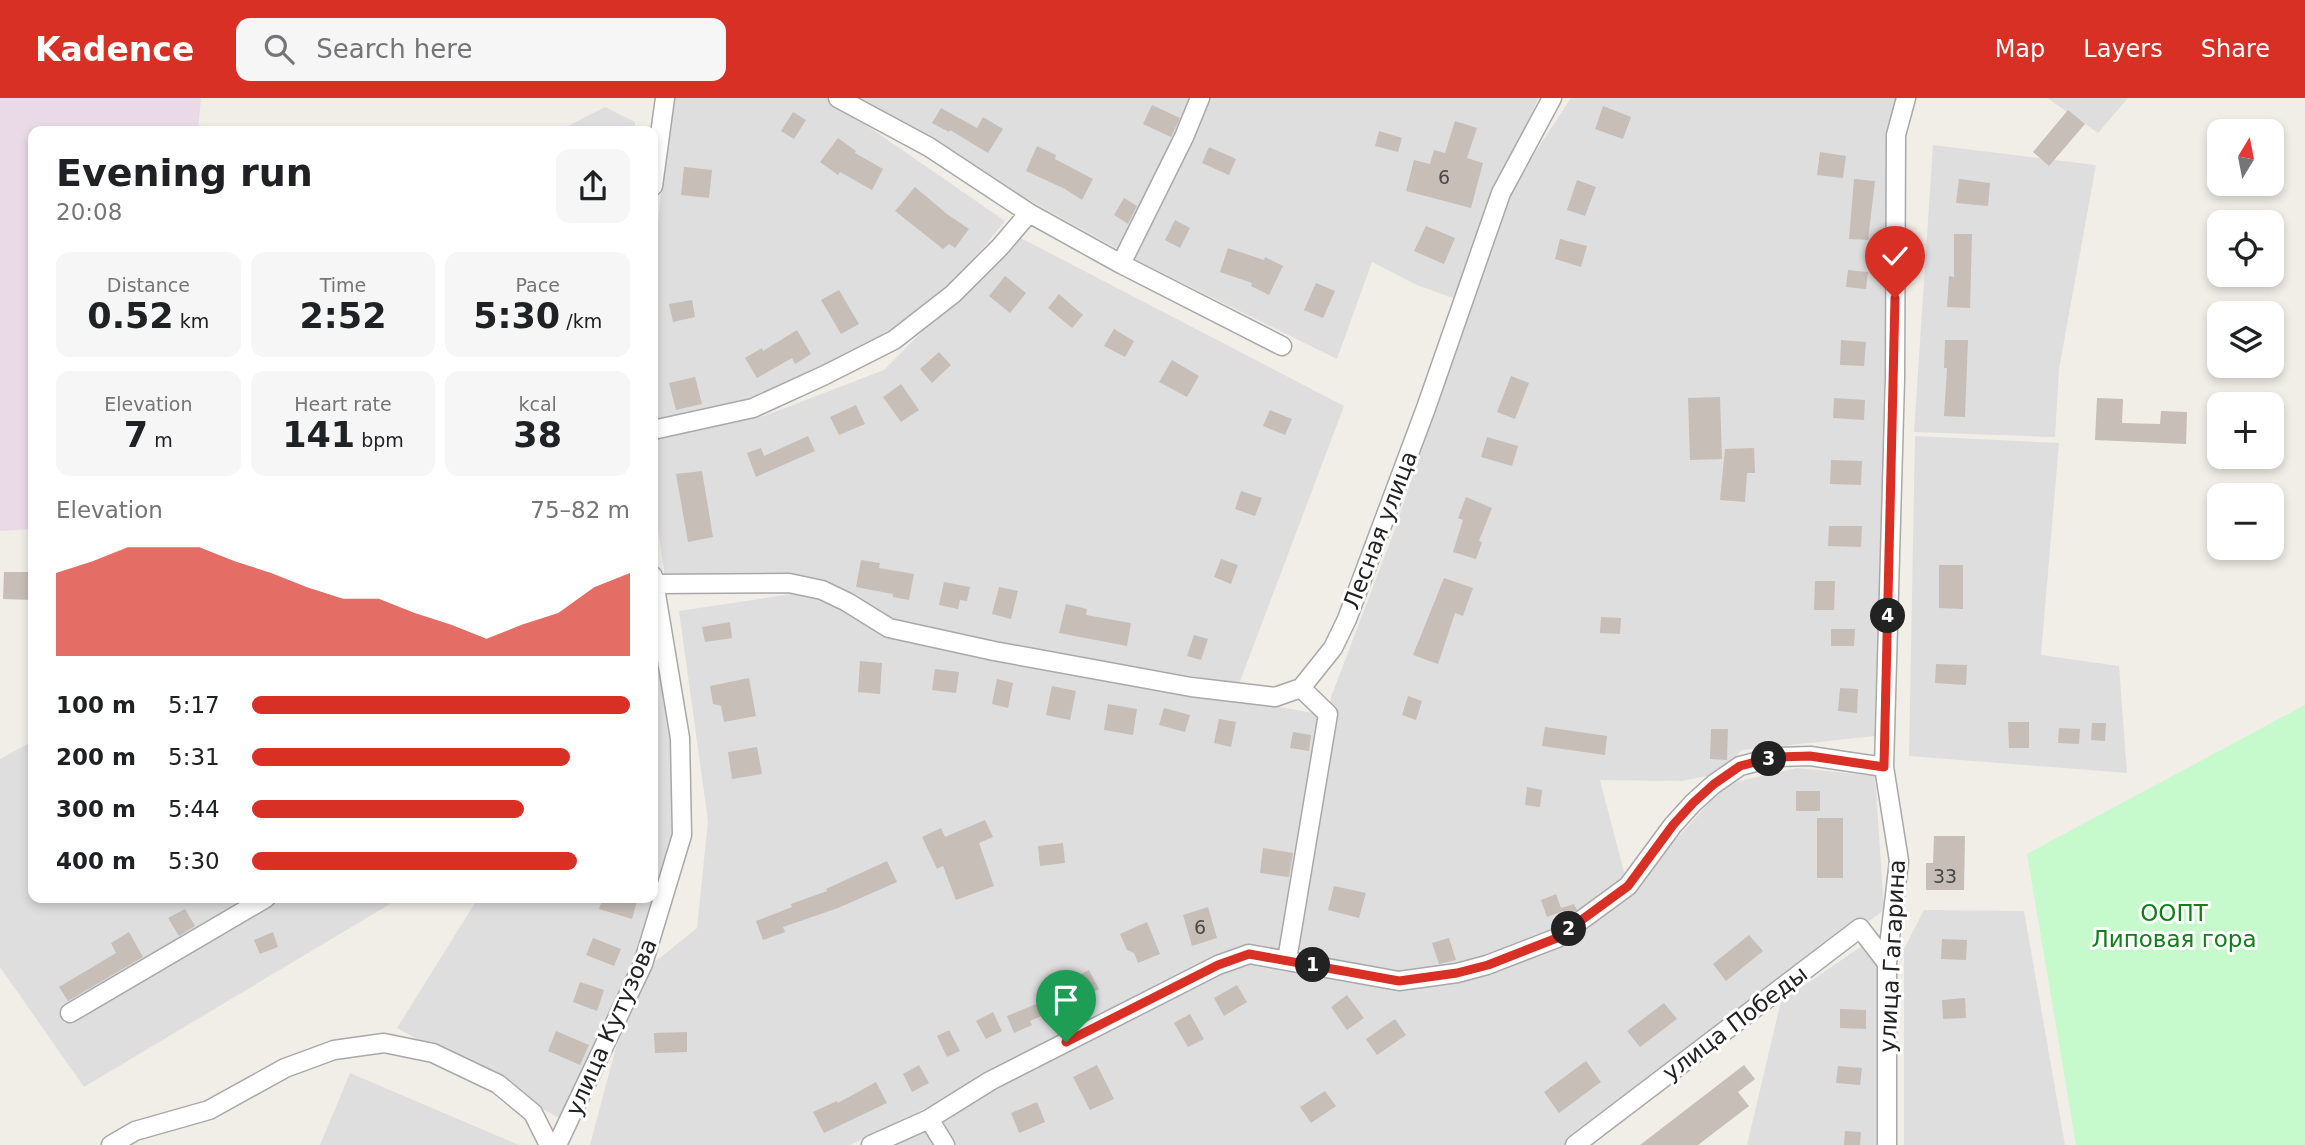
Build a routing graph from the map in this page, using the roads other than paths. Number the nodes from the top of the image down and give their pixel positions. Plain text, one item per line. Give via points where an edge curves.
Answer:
1 (666, 98) edge
2 (838, 98) edge
3 (1200, 98) edge
4 (1552, 98) edge
5 (1906, 98) edge
6 (658, 152) edge
7 (1030, 213) junction
8 (1121, 264) junction
9 (1282, 346) dead end
10 (658, 429) edge
11 (658, 580) edge
12 (658, 609) edge
13 (1301, 688) junction
14 (1884, 767) junction
15 (258, 903) edge
16 (1287, 960) junction
17 (1887, 963) junction
18 (70, 1013) dead end
19 (929, 1119) junction
20 (111, 1145) edge
21 (549, 1145) edge
22 (557, 1145) edge
23 (872, 1145) edge
24 (945, 1145) edge
25 (1575, 1145) edge
26 (1887, 1145) edge

1 - 6 street
2 - 7 street via 929,147
3 - 8 street
4 - 13 street, Лесная улица via 1501,192 1347,619 1333,648
5 - 14 street, улица Гагарина via 1896,135 1895,379
7 - 8 street
7 - 10 street via 953,294 894,340 753,408
8 - 9 street
11 - 13 street via 789,583 822,590 889,628 994,652 1275,697
12 - 22 street, улица Кутузова via 680,738 682,835 643,964
13 - 16 street via 1328,714
14 - 16 street via 1810,756 1775,757 1740,766 1693,803 1628,886 1557,938 1488,965 1399,981
14 - 17 street, улица Гагарина via 1899,861
15 - 18 street
16 - 19 street via 1249,954 1218,965 990,1081
17 - 25 street, улица Победы via 1860,928
17 - 26 street, улица Гагарина
19 - 23 street
19 - 24 street
20 - 21 street via 135,1131 209,1110 285,1068 334,1050 384,1043 433,1053 498,1084 533,1113

